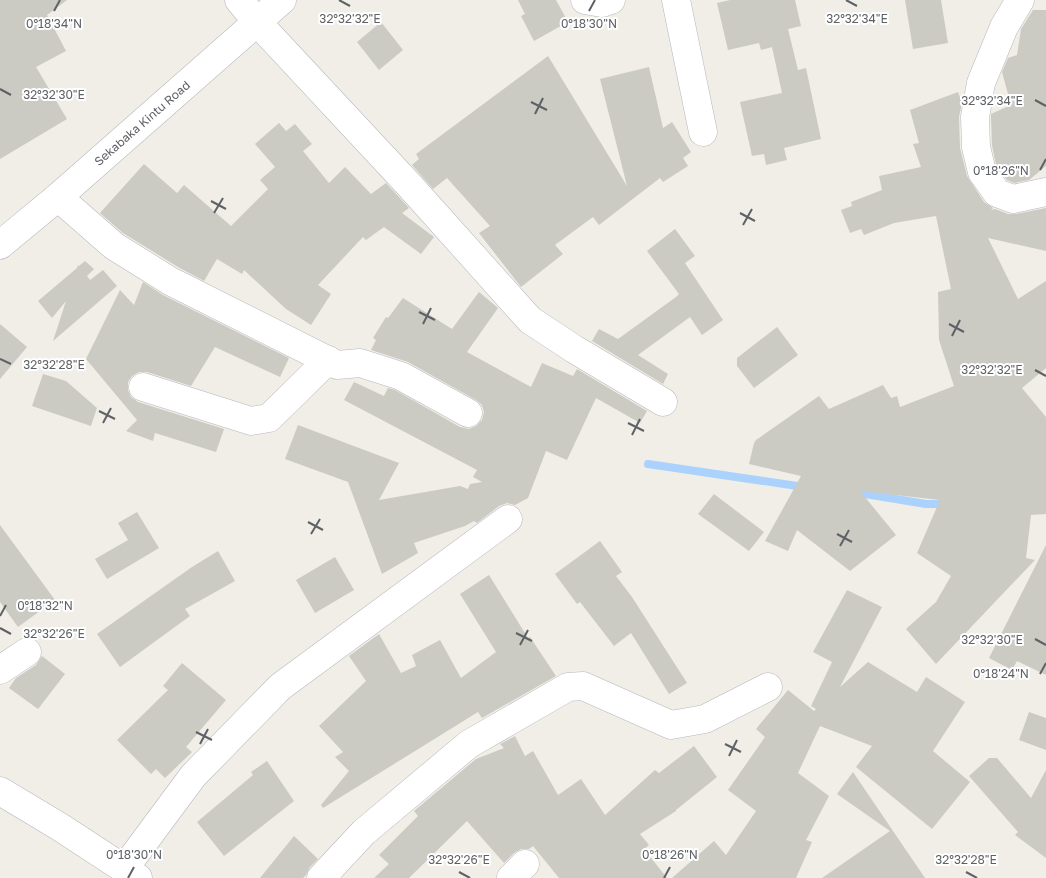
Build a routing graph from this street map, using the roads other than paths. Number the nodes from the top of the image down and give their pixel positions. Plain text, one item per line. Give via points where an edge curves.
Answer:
1 (239, 0) edge
2 (282, 0) edge
3 (585, 0) edge
4 (611, 0) edge
5 (676, 0) edge
6 (1020, 0) edge
7 (257, 22) junction
8 (703, 132) dead end
9 (1046, 192) edge
10 (58, 196) junction
11 (0, 245) edge
12 (328, 360) junction
13 (143, 387) dead end
14 (663, 402) dead end
15 (468, 413) dead end
16 (508, 519) dead end
17 (27, 652) dead end
18 (0, 670) edge
19 (768, 687) dead end
20 (0, 792) edge
21 (131, 873) edge
22 (321, 878) edge

1 - 7 street
2 - 7 street, Sekabaka Kintu Road
3 - 4 street via 602,3
5 - 8 street
6 - 9 street via 1004,27 981,83 975,117 976,147 982,172 997,193 1013,199
7 - 10 street, Sekabaka Kintu Road
7 - 14 street via 530,320
10 - 11 street, Sekabaka Kintu Road
10 - 12 street via 114,246 170,280
12 - 13 street via 269,418 251,421
12 - 15 street via 337,365 360,363 401,376
16 - 21 street via 280,687 193,776
17 - 18 street
19 - 22 street via 705,719 671,726 583,686 568,687 468,744 364,832
20 - 21 street

